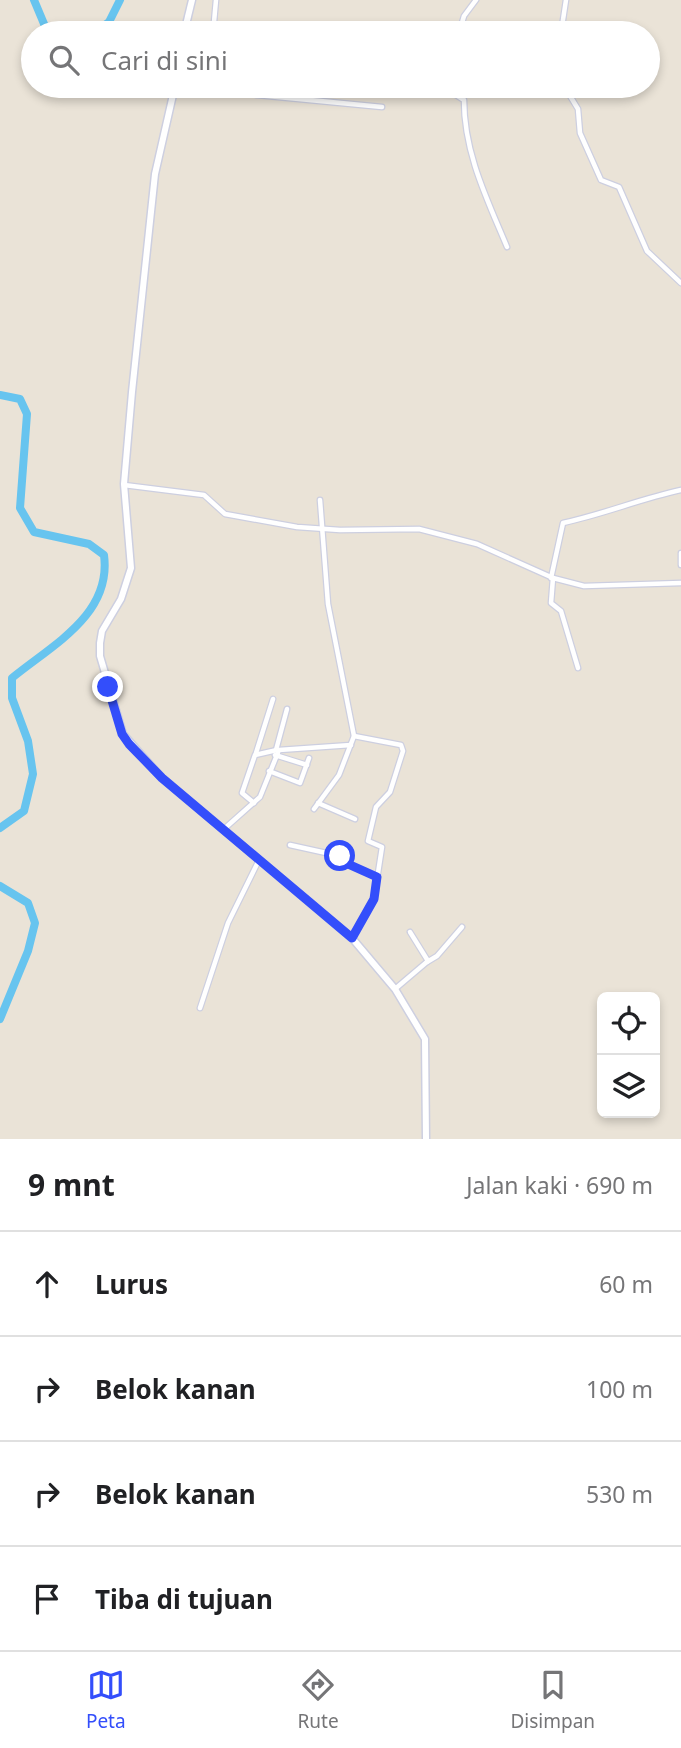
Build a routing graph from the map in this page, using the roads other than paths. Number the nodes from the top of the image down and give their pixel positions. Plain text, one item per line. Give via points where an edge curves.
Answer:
1 (192, 0) edge
2 (216, 0) edge
3 (475, 0) edge
4 (566, 0) edge
5 (186, 21) edge
6 (214, 21) edge
7 (463, 21) edge
8 (563, 21) edge
9 (172, 98) edge
10 (299, 98) edge
11 (461, 98) edge
12 (571, 98) edge
13 (382, 107) dead end
14 (507, 247) dead end
15 (681, 282) edge
16 (124, 484) junction
17 (681, 490) edge
18 (320, 500) dead end
19 (324, 530) junction
20 (681, 552) edge
21 (681, 565) edge
22 (552, 578) junction
23 (681, 583) edge
24 (578, 668) dead end
25 (273, 699) dead end
26 (287, 709) dead end
27 (354, 736) junction
28 (351, 745) junction
29 (277, 751) junction
30 (256, 753) junction
31 (309, 758) dead end
32 (307, 765) junction
33 (269, 771) junction
34 (254, 803) junction
35 (318, 803) junction
36 (314, 809) dead end
37 (355, 819) dead end
38 (224, 829) junction
39 (290, 845) dead end
40 (259, 860) junction
41 (377, 877) junction
42 (462, 927) dead end
43 (410, 933) dead end
44 (352, 938) junction
45 (427, 962) junction
46 (395, 989) junction
47 (200, 1008) dead end
48 (426, 1139) edge

1 - 5 street
2 - 6 street
3 - 7 street
4 - 8 street
9 - 16 street via 155,174
10 - 13 street
11 - 14 street via 468,148
12 - 15 street via 578,109 580,133 601,180 619,187 648,251
16 - 19 street via 188,491 204,495 225,514
16 - 38 street via 131,568 121,599 102,631 100,656 108,687 129,744
17 - 22 street via 563,523
18 - 19 street
19 - 22 street via 419,529 477,544
19 - 27 street via 328,604
20 - 21 street
22 - 23 street via 584,586
22 - 24 street via 551,603 561,611
25 - 30 street
26 - 29 street
27 - 28 street
27 - 41 street via 403,747 390,792 376,807 368,841 382,847
28 - 29 street
28 - 35 street via 339,775
29 - 30 street
29 - 32 street
29 - 33 street
30 - 34 street via 242,793
31 - 32 street
32 - 33 street via 300,783
33 - 34 street
34 - 38 street
35 - 36 street
35 - 37 street
38 - 40 street
39 - 41 street via 339,856
40 - 44 street
40 - 47 street via 228,923
41 - 44 street via 374,899
42 - 45 street
43 - 45 street
44 - 46 street
45 - 46 street
46 - 48 street via 425,1039

